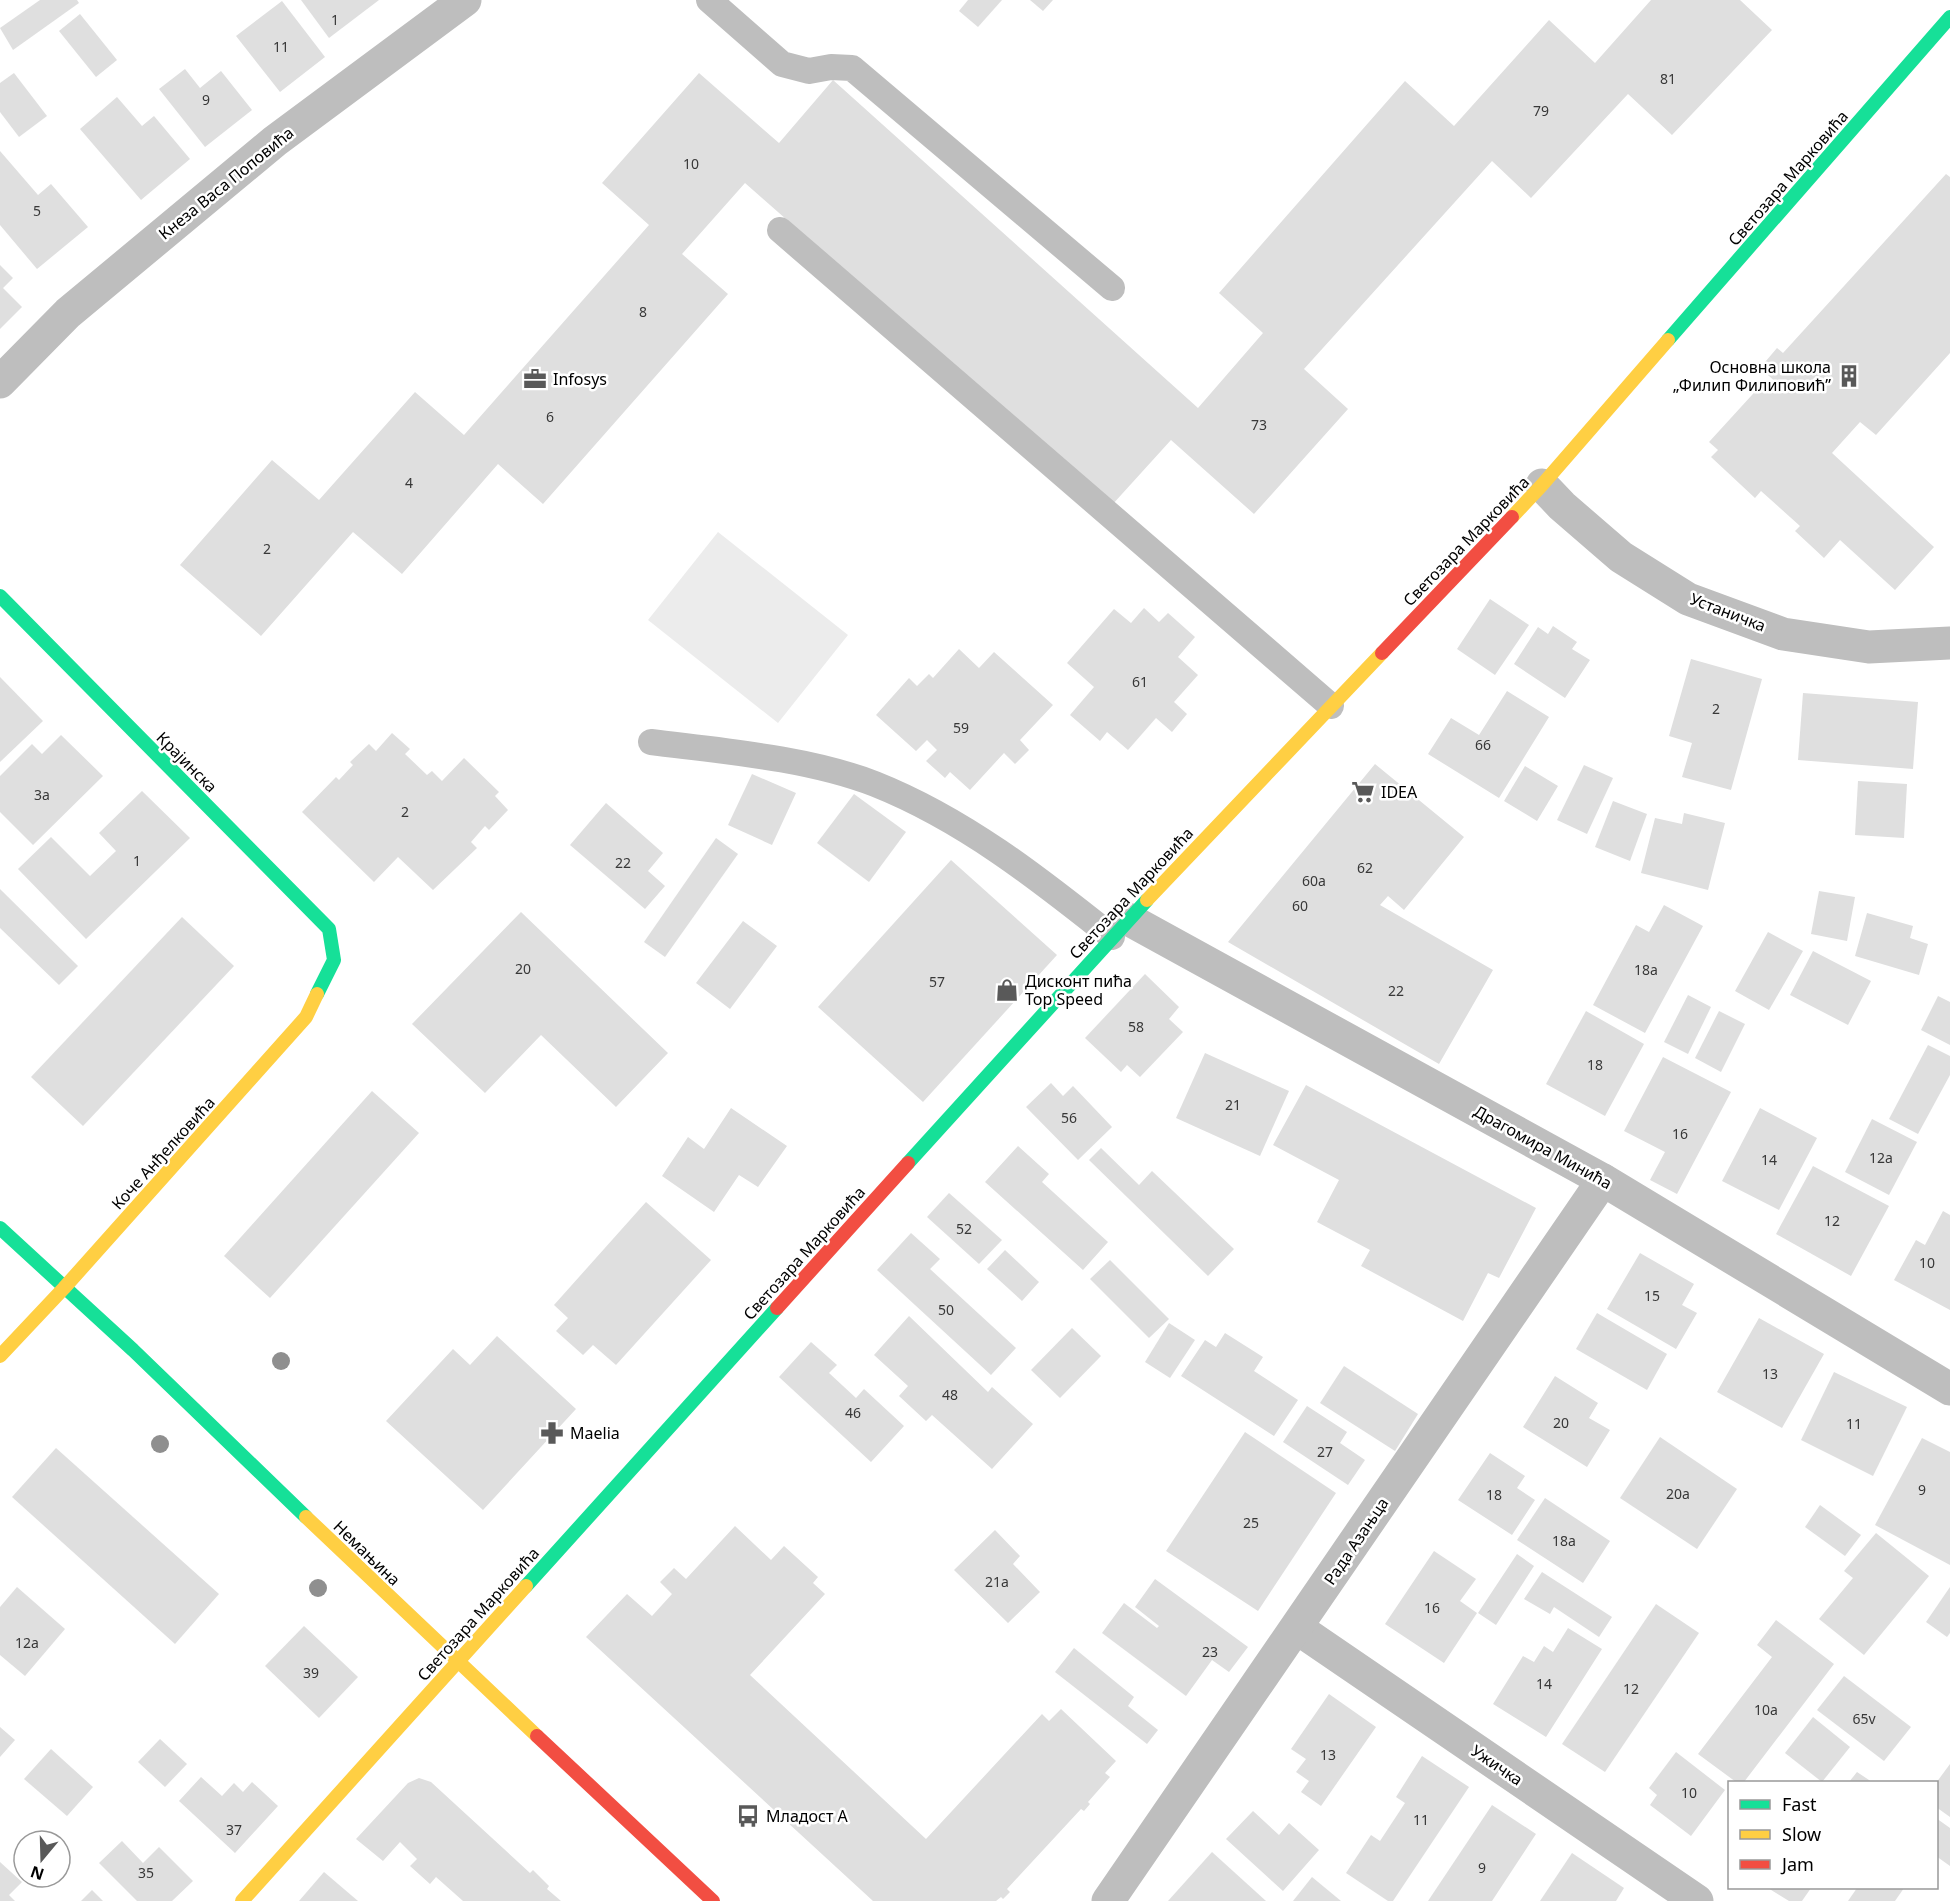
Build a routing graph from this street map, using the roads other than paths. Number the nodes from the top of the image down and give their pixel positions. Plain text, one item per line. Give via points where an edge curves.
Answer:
1 (465, 0) edge
2 (709, 0) edge
3 (1950, 16) edge
4 (780, 230) dead end
5 (1112, 288) dead end
6 (0, 382) edge
7 (1542, 485) junction
8 (0, 596) edge
9 (1950, 643) edge
10 (1331, 706) junction
11 (651, 742) dead end
12 (1120, 928) junction
13 (334, 960) joint
14 (1603, 1180) junction
15 (0, 1228) edge
16 (64, 1288) junction
17 (0, 1356) edge
18 (1950, 1389) edge
19 (1297, 1628) junction
20 (458, 1662) junction
21 (242, 1901) edge
22 (713, 1901) edge
23 (1108, 1901) edge
24 (1697, 1901) edge

1 - 6 street, Кнеза Васа Поповића via 275,141 68,313
2 - 5 lane via 782,64 809,72 852,68
3 - 7 street, Светозара Марковића
4 - 10 lane
7 - 9 street, Устаничка via 1621,557 1688,599 1783,634 1869,647
7 - 10 street, Светозара Марковића
8 - 13 street, Крајинска via 329,929
10 - 12 street, Светозара Марковића
11 - 12 lane via 809,765 873,784 990,845 1049,887
12 - 14 street, Драгомира Минића
12 - 20 street, Светозара Марковића
13 - 16 street, Коче Анђелковића via 306,1017
14 - 18 street, Драгомира Минића
14 - 19 street, Рада Азањца
15 - 16 street, Немањина
16 - 17 street, Коче Анђелковића
16 - 20 street, Немањина
19 - 23 street, Рада Азањца
19 - 24 street, Ужичка
20 - 21 street, Светозара Марковића
20 - 22 street, Немањина

